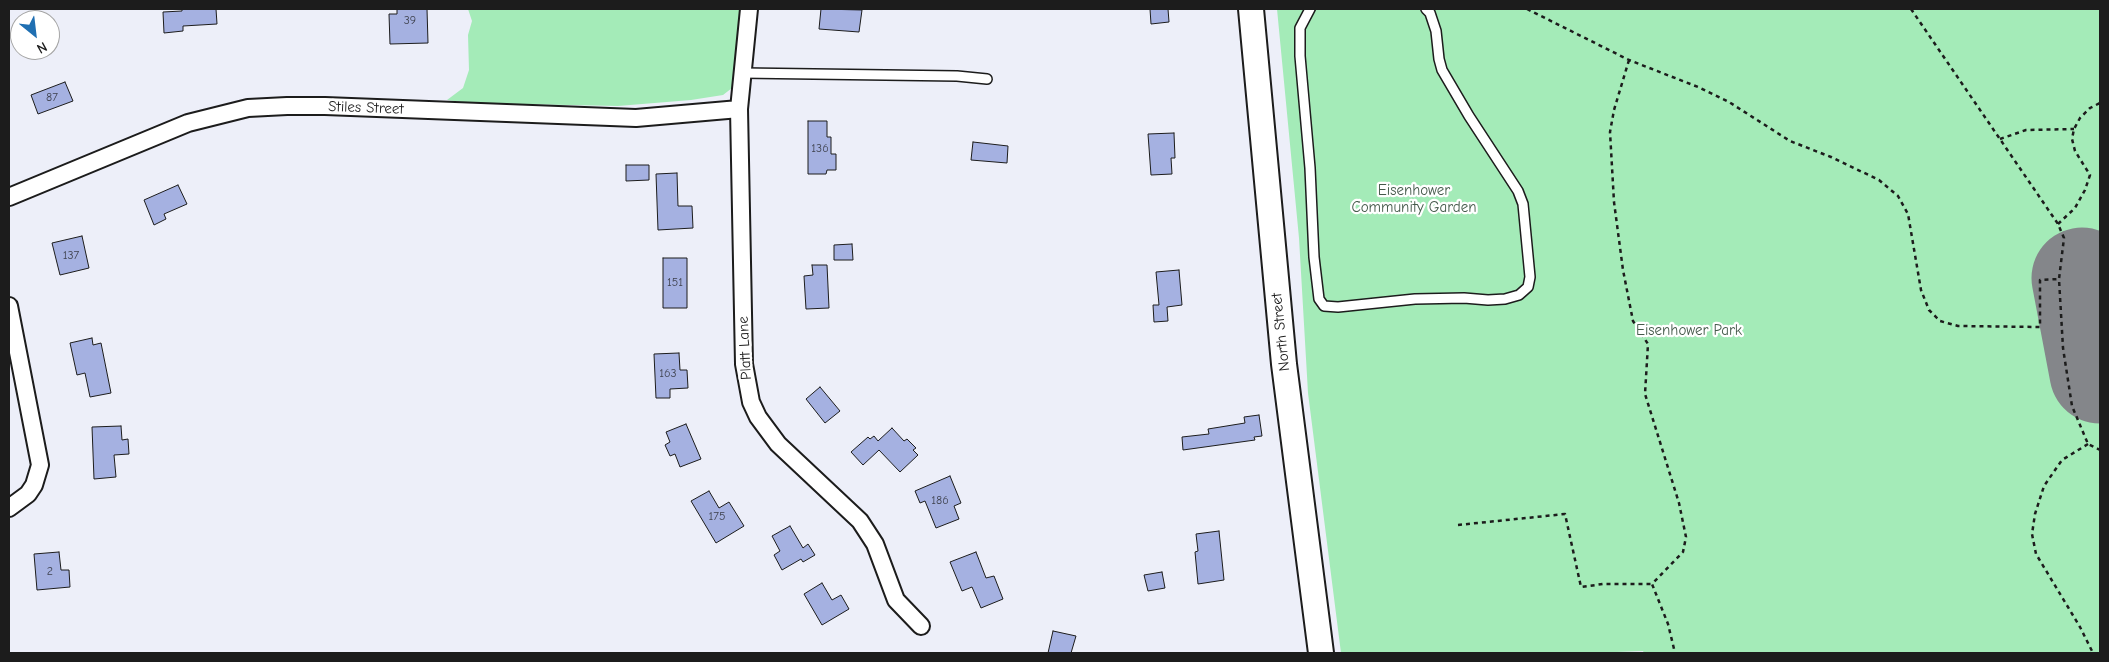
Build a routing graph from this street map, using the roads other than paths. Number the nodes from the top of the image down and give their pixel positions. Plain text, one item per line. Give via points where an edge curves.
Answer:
1 (749, 9) edge
2 (1251, 9) edge
3 (1310, 9) edge
4 (1426, 9) edge
5 (742, 73) junction
6 (987, 79) dead end
7 (739, 109) junction
8 (9, 197) edge
9 (9, 306) edge
10 (9, 508) edge
11 (920, 626) dead end
12 (1321, 653) edge

1 - 5 street, Platt Lane
2 - 12 main road, North Street via 1284,364
3 - 4 lane via 1300,28 1300,56 1319,299 1324,306 1338,307 1415,299 1505,300 1520,295 1528,287 1530,277 1523,204 1442,70 1436,32
5 - 6 lane
5 - 7 street, Platt Lane
7 - 8 street, Stiles Street via 636,118 325,106 248,108 188,123
7 - 11 street, Platt Lane via 744,364 751,402 778,444 860,521 875,544 896,600
9 - 10 street via 40,465 31,490

